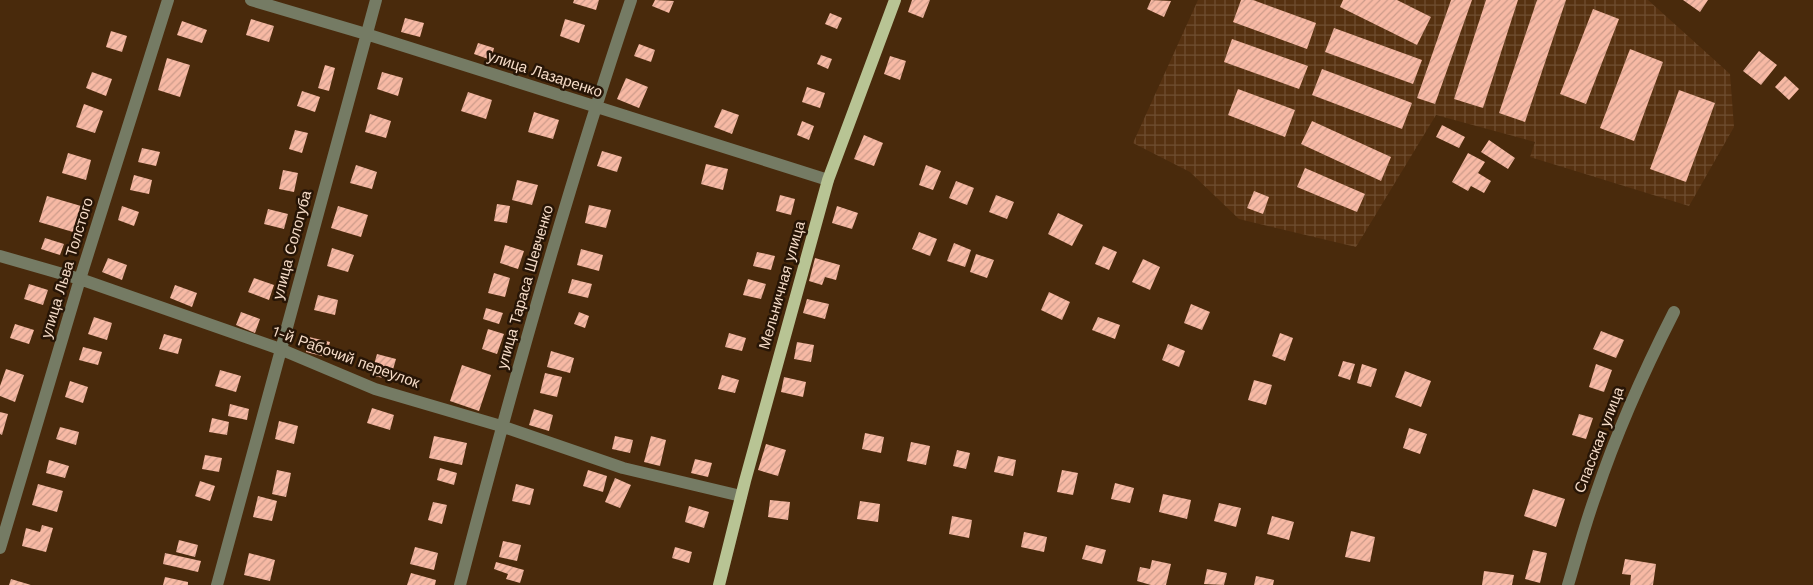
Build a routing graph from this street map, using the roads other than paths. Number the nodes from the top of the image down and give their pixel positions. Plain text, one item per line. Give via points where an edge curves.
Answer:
1 (168, 0) edge
2 (251, 0) edge
3 (376, 0) edge
4 (631, 0) edge
5 (895, 0) edge
6 (366, 34) junction
7 (595, 106) junction
8 (828, 180) junction
9 (0, 256) edge
10 (80, 279) junction
11 (1674, 312) dead end
12 (280, 349) junction
13 (501, 426) junction
14 (741, 496) junction
15 (0, 548) edge
16 (216, 585) edge
17 (460, 585) edge
18 (719, 585) edge
19 (1568, 585) edge

1 - 10 street, улица Льва Толстого
2 - 6 street, улица Лазаренко
3 - 6 street, улица Сологуба
4 - 7 street, улица Тараса Шевченко
5 - 8 main road, Мельничная улица
6 - 7 street, улица Лазаренко
6 - 12 street, улица Сологуба
7 - 8 street, улица Лазаренко
7 - 13 street, улица Тараса Шевченко
8 - 14 main road, Мельничная улица
9 - 10 street, 1-й Рабочий переулок
10 - 12 street, 1-й Рабочий переулок
10 - 15 street, улица Льва Толстого
11 - 19 street, Спасская улица via 1637,386 1602,476
12 - 13 street, 1-й Рабочий переулок via 376,389
12 - 16 street, улица Сологуба
13 - 14 street, 1-й Рабочий переулок via 623,468
13 - 17 street, улица Тараса Шевченко
14 - 18 main road, Мельничная улица

